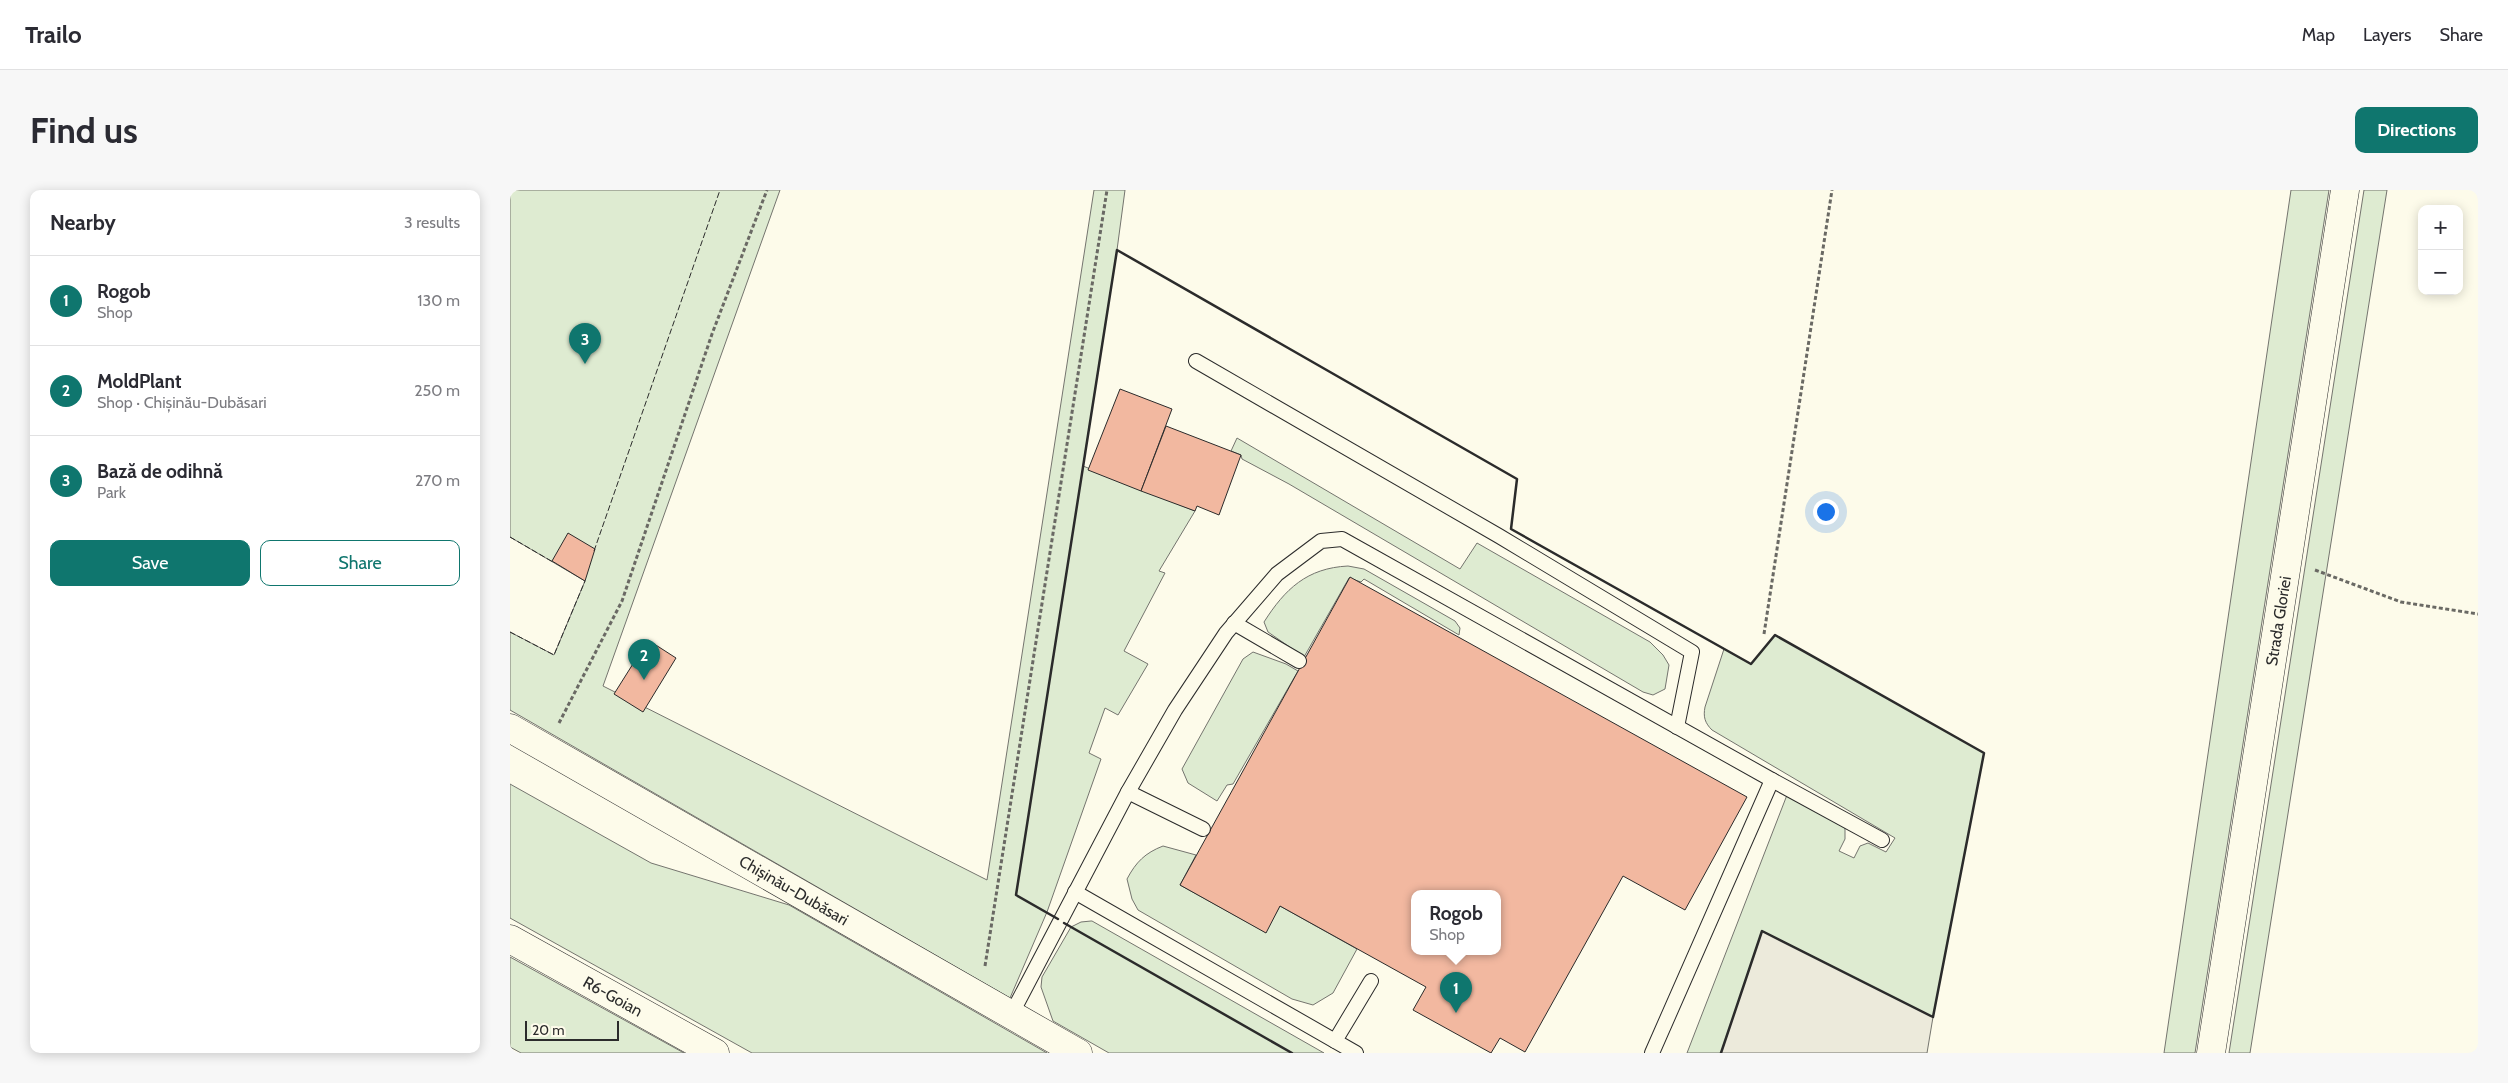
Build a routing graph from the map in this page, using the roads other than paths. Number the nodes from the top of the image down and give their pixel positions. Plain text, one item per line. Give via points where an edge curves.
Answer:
1 (2346, 190) edge
2 (1196, 362) dead end
3 (1234, 623) junction
4 (1299, 661) dead end
5 (1677, 727) junction
6 (510, 728) edge
7 (1772, 780) junction
8 (1128, 792) junction
9 (1202, 829) dead end
10 (1882, 840) dead end
11 (1075, 892) junction
12 (510, 939) edge
13 (1371, 981) dead end
14 (1011, 1015) junction
15 (1335, 1041) junction
16 (715, 1053) edge
17 (1078, 1053) edge
18 (1356, 1053) edge
19 (1652, 1053) edge
20 (2211, 1053) edge

1 - 20 main road, Strada Gloriei
2 - 5 lane via 1499,536 1692,652
3 - 4 lane
3 - 5 lane via 1276,574 1321,541 1342,539
3 - 8 lane via 1174,710
5 - 7 lane
6 - 14 main road, Chișinău-Dubăsari
7 - 10 lane
7 - 19 lane
8 - 9 lane
8 - 11 lane
11 - 14 lane
11 - 15 lane
12 - 16 main road, R6-Goian
13 - 15 lane
14 - 17 main road, Chișinău-Dubăsari
15 - 18 lane

